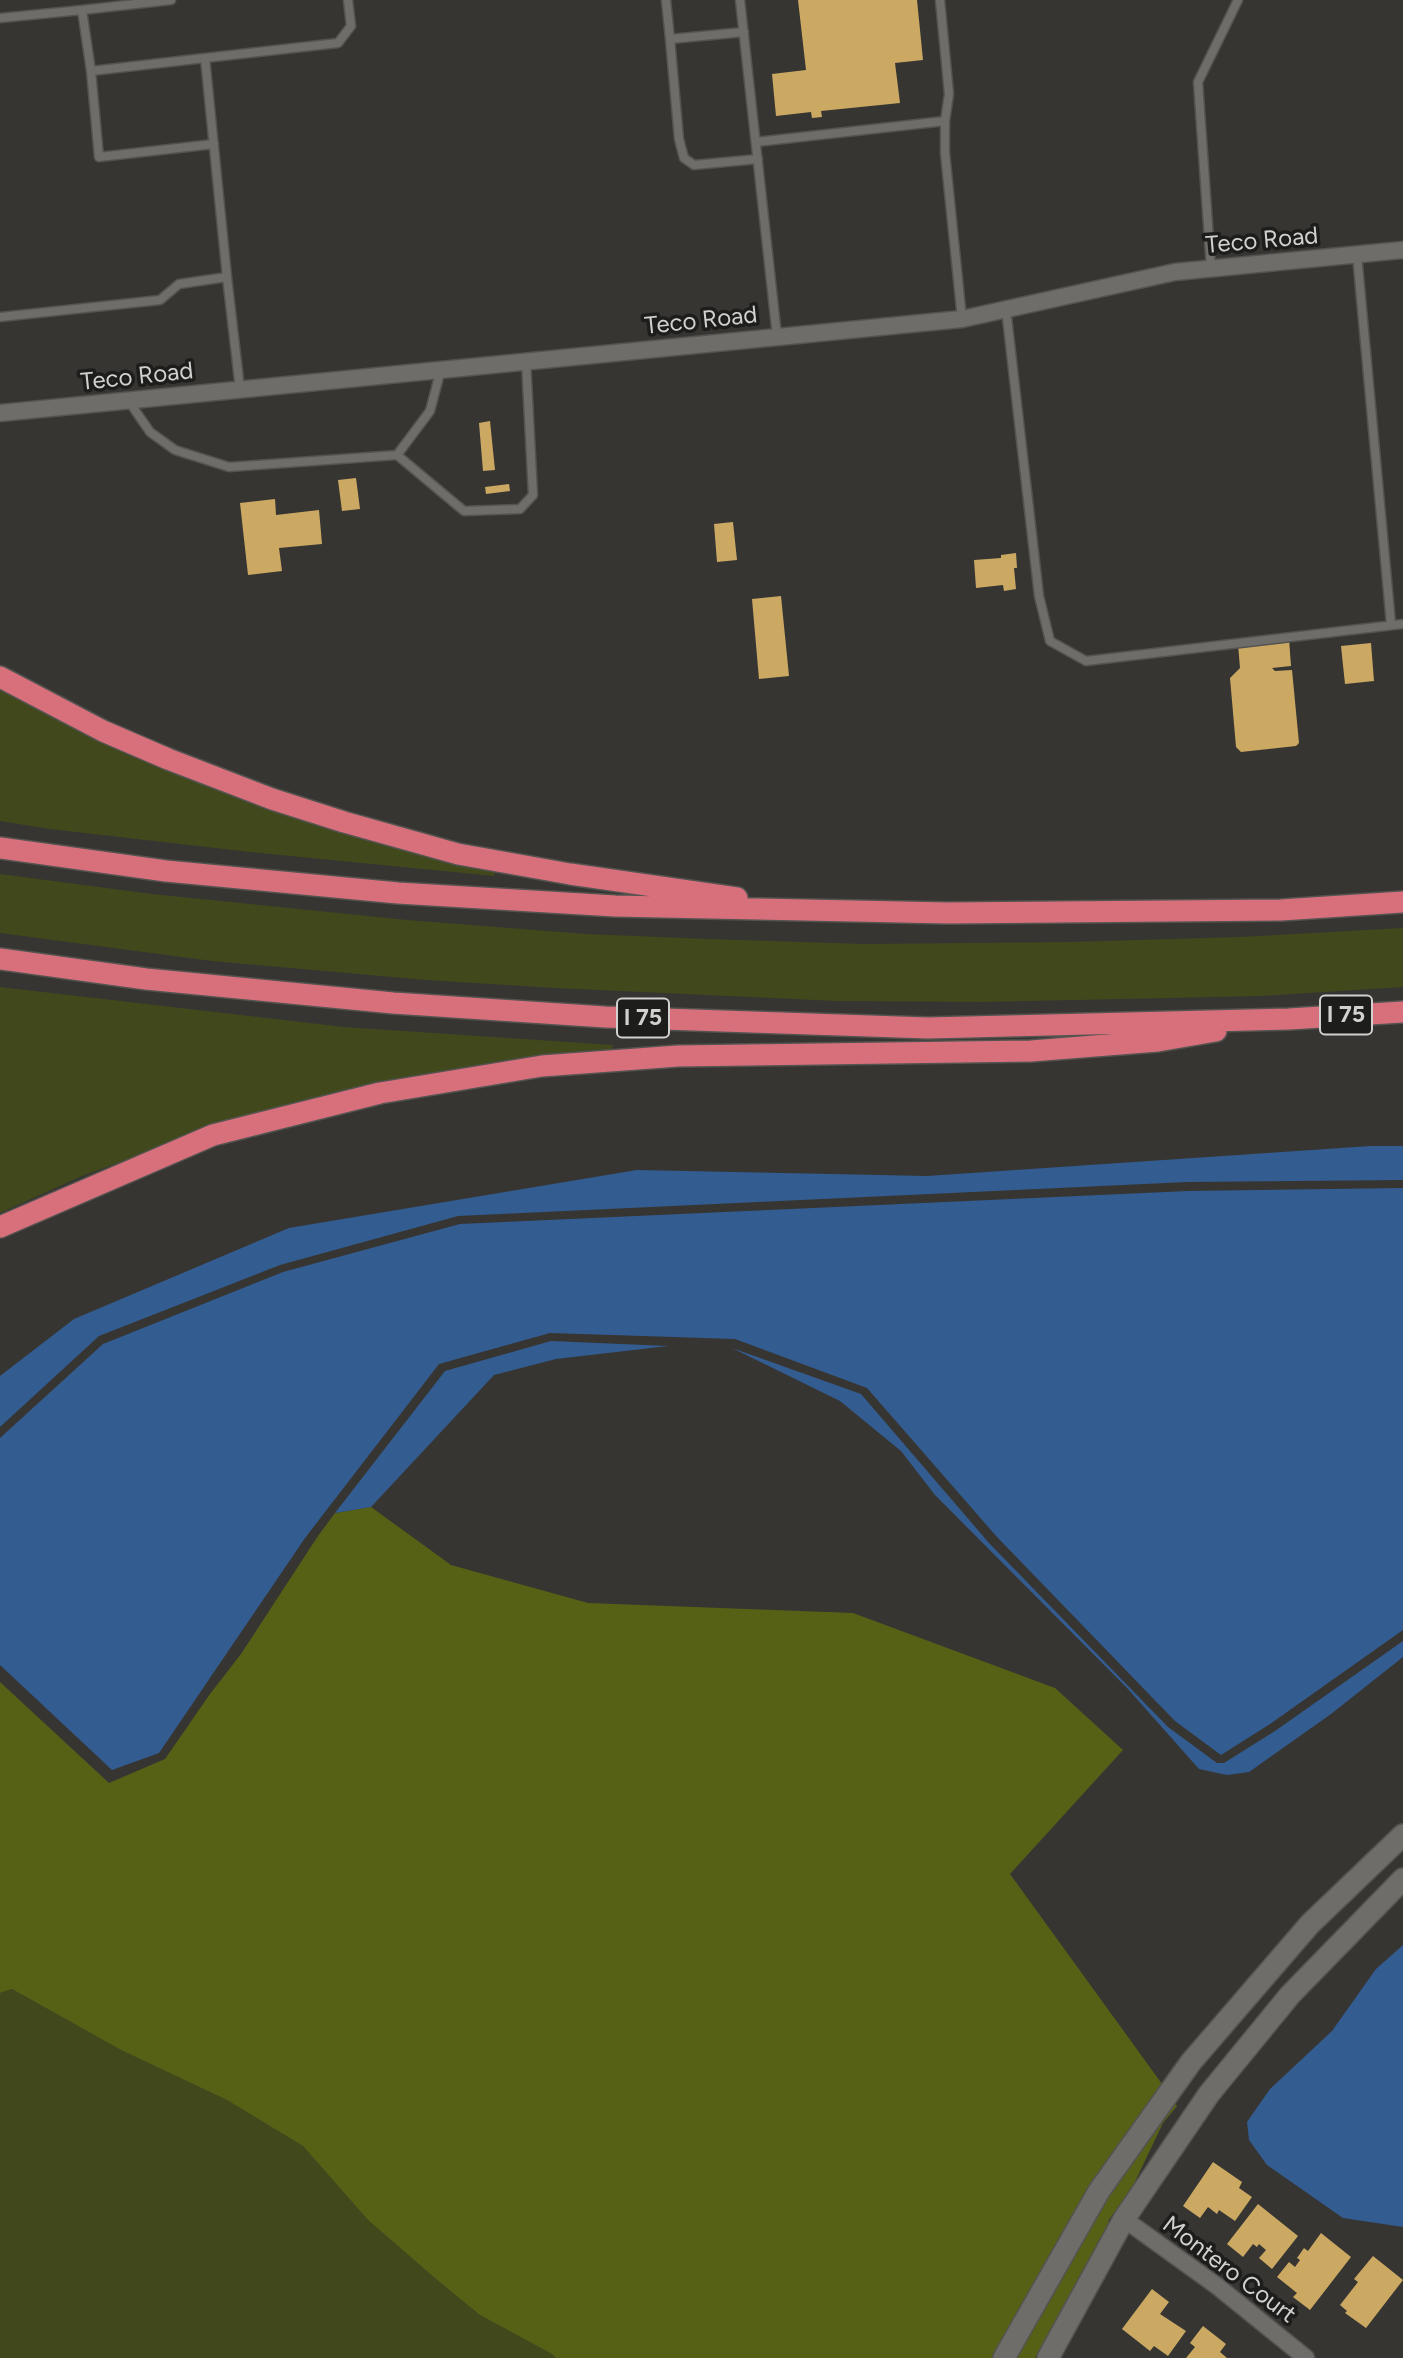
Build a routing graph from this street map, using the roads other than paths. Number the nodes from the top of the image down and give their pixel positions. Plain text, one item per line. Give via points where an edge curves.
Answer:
1 (172, 0) edge
2 (348, 0) edge
3 (666, 0) edge
4 (740, 0) edge
5 (940, 0) edge
6 (1238, 0) edge
7 (82, 10) junction
8 (0, 18) edge
9 (744, 32) junction
10 (670, 39) junction
11 (205, 58) junction
12 (91, 71) junction
13 (945, 121) junction
14 (756, 142) junction
15 (214, 144) junction
16 (758, 159) junction
17 (1403, 250) edge
18 (1357, 254) junction
19 (1211, 268) junction
20 (227, 277) junction
21 (1006, 309) junction
22 (0, 317) edge
23 (962, 319) junction
24 (777, 336) junction
25 (526, 361) junction
26 (441, 369) junction
27 (240, 389) junction
28 (128, 400) junction
29 (0, 413) edge
30 (397, 455) junction
31 (1391, 624) junction
32 (1403, 624) edge
33 (0, 677) edge
34 (0, 848) edge
35 (1403, 902) edge
36 (832, 912) junction
37 (0, 960) edge
38 (1403, 1012) edge
39 (1289, 1018) junction
40 (0, 1227) edge
41 (1403, 1835) edge
42 (1403, 1879) edge
43 (1124, 2219) junction
44 (1004, 2358) edge
45 (1048, 2358) edge
46 (1306, 2358) edge

1 - 7 lane
2 - 11 lane via 351,26 338,43
3 - 10 lane
4 - 9 lane
5 - 13 lane via 949,94
6 - 19 lane via 1198,82
7 - 8 lane
7 - 12 lane
9 - 10 lane
9 - 14 lane
10 - 16 lane via 684,158 694,164
11 - 12 lane
11 - 15 lane
12 - 15 lane via 99,157
13 - 14 lane
13 - 23 lane
14 - 16 lane
15 - 20 lane
16 - 24 lane
17 - 18 street, Teco Road
18 - 19 street, Teco Road
18 - 31 lane
19 - 21 street, Teco Road
20 - 22 lane via 179,284 160,300
20 - 27 lane
21 - 23 street, Teco Road
21 - 31 lane via 1039,596 1050,641 1086,661
23 - 24 street, Teco Road
24 - 25 street, Teco Road
25 - 26 street, Teco Road
25 - 30 lane via 533,495 520,509 464,511
26 - 27 street, Teco Road
26 - 30 lane via 430,411
27 - 28 street, Teco Road
28 - 29 street, Teco Road
28 - 30 lane via 150,432 175,450 229,467
31 - 32 lane
33 - 36 highway via 168,759 344,822 458,854
34 - 36 highway via 166,871 398,893
35 - 36 highway via 1281,910
37 - 39 highway, I 75 via 393,1003 605,1017 928,1028
38 - 39 highway, I 75
39 - 40 highway via 1158,1041 1031,1051 678,1056 542,1066 380,1093 213,1135
41 - 44 street via 1310,1924 1191,2062 1099,2191
42 - 43 street via 1290,1994 1209,2094
43 - 45 street
43 - 46 street, Montero Court

